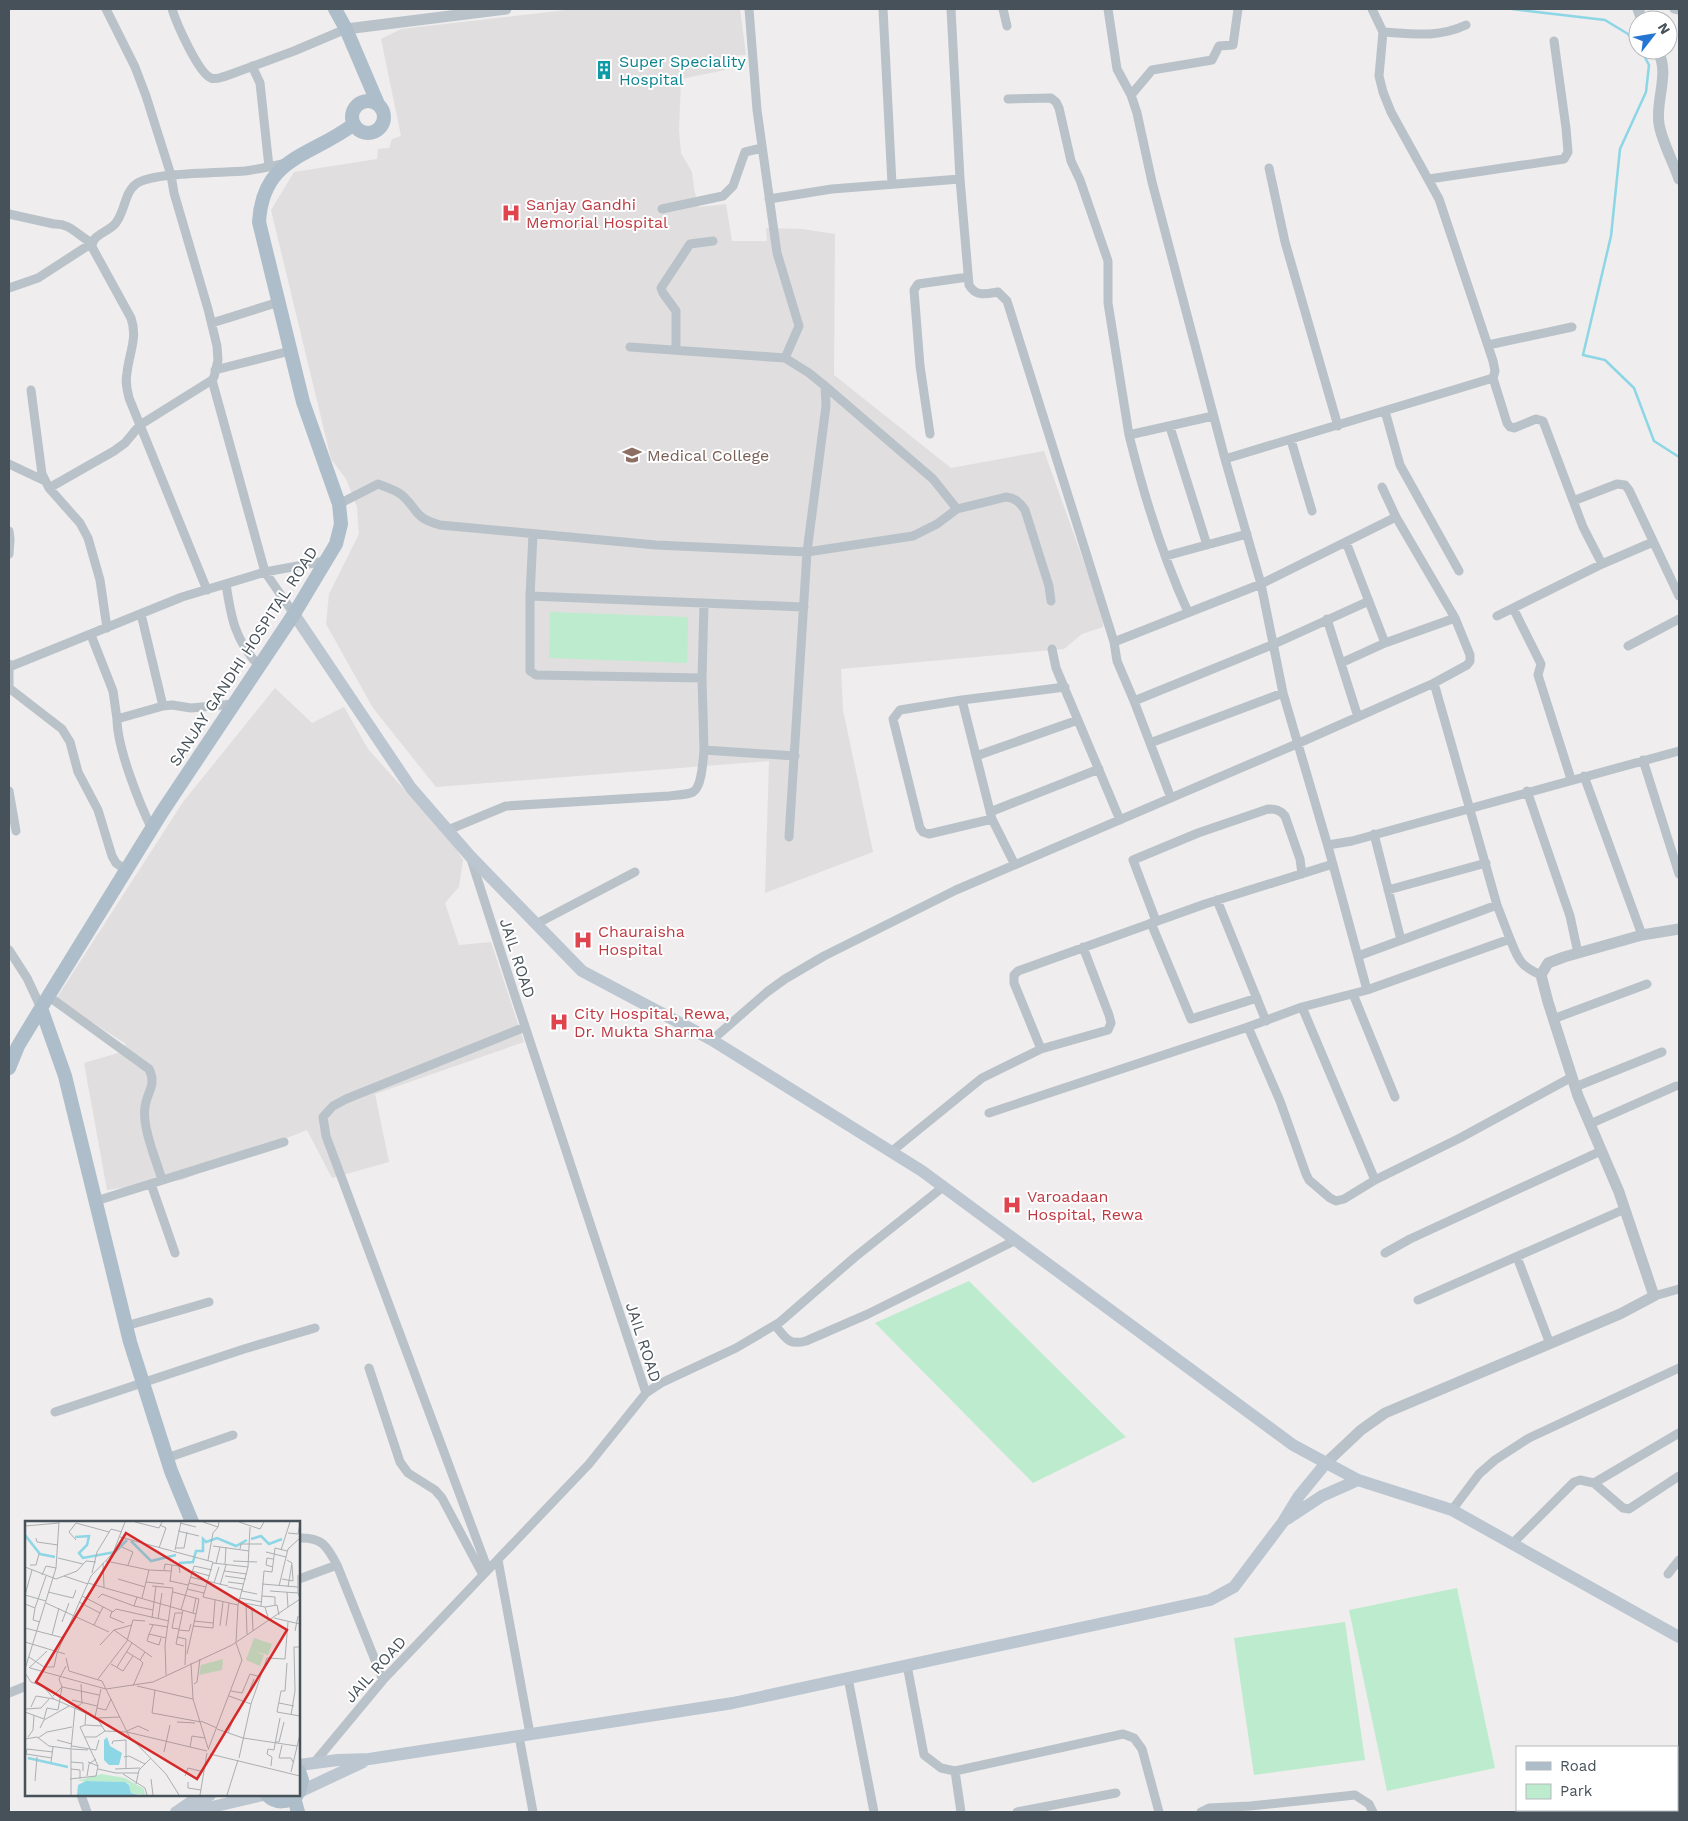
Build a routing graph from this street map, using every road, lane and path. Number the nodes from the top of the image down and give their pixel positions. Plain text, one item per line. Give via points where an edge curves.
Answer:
1 (106, 9) edge
2 (172, 9) edge
3 (335, 9) edge
4 (506, 9) edge
5 (748, 9) edge
6 (883, 9) edge
7 (951, 9) edge
8 (1003, 9) edge
9 (1108, 9) edge
10 (1238, 9) edge
11 (1372, 9) edge
12 (1674, 9) edge
13 (1679, 10) edge
14 (1466, 25) dead end
15 (1007, 26) dead end
16 (346, 29) junction
17 (1383, 32) junction
18 (1554, 41) dead end
19 (1662, 60) edge
20 (252, 66) junction
21 (1131, 95) junction
22 (1008, 100) dead end
23 (378, 104) junction
24 (354, 124) junction
25 (762, 148) junction
26 (287, 163) junction
27 (269, 167) junction
28 (1269, 168) dead end
29 (171, 175) junction
30 (960, 179) junction
31 (1429, 179) junction
32 (1679, 179) edge
33 (892, 184) junction
34 (769, 200) junction
35 (662, 209) dead end
36 (9, 214) edge
37 (713, 241) dead end
38 (92, 243) junction
39 (968, 277) junction
40 (9, 288) edge
41 (278, 302) junction
42 (212, 323) junction
43 (1572, 327) dead end
44 (1488, 345) junction
45 (630, 347) dead end
46 (676, 350) junction
47 (290, 351) junction
48 (785, 358) junction
49 (216, 370) junction
50 (1493, 378) junction
51 (212, 380) junction
52 (825, 386) junction
53 (31, 390) dead end
54 (1385, 412) junction
55 (1214, 416) junction
56 (140, 424) junction
57 (1338, 426) junction
58 (1170, 427) junction
59 (930, 434) dead end
60 (1129, 436) junction
61 (1291, 440) junction
62 (1225, 460) junction
63 (9, 464) edge
64 (47, 484) junction
65 (1382, 487) dead end
66 (1573, 501) junction
67 (339, 504) junction
68 (957, 509) junction
69 (1312, 511) dead end
70 (1396, 517) junction
71 (9, 531) edge
72 (533, 534) junction
73 (1247, 534) junction
74 (1346, 542) junction
75 (1653, 542) junction
76 (1207, 545) junction
77 (807, 552) junction
78 (9, 554) edge
79 (1166, 556) junction
80 (326, 561) junction
81 (1602, 564) junction
82 (1459, 571) dead end
83 (265, 572) junction
84 (226, 584) junction
85 (1261, 584) junction
86 (1678, 589) edge
87 (206, 590) junction
88 (530, 596) junction
89 (1051, 600) dead end
90 (1369, 601) junction
91 (704, 603) junction
92 (804, 607) junction
93 (1513, 608) junction
94 (1188, 612) junction
95 (141, 614) junction
96 (294, 614) junction
97 (1497, 616) dead end
98 (1455, 618) junction
99 (1327, 619) junction
100 (1679, 619) edge
101 (107, 628) junction
102 (91, 635) junction
103 (1114, 642) junction
104 (1385, 643) junction
105 (1272, 645) junction
106 (1628, 646) dead end
107 (1052, 649) dead end
108 (1341, 663) junction
109 (9, 666) edge
110 (259, 666) junction
111 (702, 678) junction
112 (1434, 683) junction
113 (1065, 687) junction
114 (9, 689) edge
115 (1283, 693) junction
116 (962, 700) junction
117 (1134, 701) junction
118 (234, 704) junction
119 (163, 706) junction
120 (1358, 717) junction
121 (117, 719) junction
122 (1078, 720) junction
123 (1150, 743) junction
124 (1299, 744) junction
125 (704, 750) junction
126 (1679, 751) edge
127 (794, 756) junction
128 (976, 756) junction
129 (1643, 760) junction
130 (1099, 769) junction
131 (1584, 776) junction
132 (1571, 779) junction
133 (9, 791) edge
134 (1527, 791) junction
135 (1171, 798) junction
136 (1470, 807) junction
137 (991, 816) junction
138 (1120, 820) junction
139 (152, 829) junction
140 (16, 830) dead end
141 (448, 830) junction
142 (1374, 834) junction
143 (789, 837) dead end
144 (1328, 845) junction
145 (470, 856) junction
146 (1486, 863) junction
147 (1333, 864) junction
148 (1015, 865) junction
149 (126, 870) junction
150 (635, 872) dead end
151 (1302, 874) junction
152 (1679, 874) edge
153 (1388, 890) junction
154 (1217, 900) junction
155 (1497, 905) junction
156 (1153, 922) junction
157 (536, 924) junction
158 (1679, 929) edge
159 (1642, 934) junction
160 (1510, 939) junction
161 (1401, 940) junction
162 (1083, 947) junction
163 (9, 950) edge
164 (1578, 953) junction
165 (1358, 956) junction
166 (1541, 975) junction
167 (1647, 984) dead end
168 (1367, 990) junction
169 (1352, 994) junction
170 (1257, 998) junction
171 (44, 1002) junction
172 (1302, 1008) junction
173 (1554, 1018) junction
174 (1266, 1021) junction
175 (525, 1027) junction
176 (1248, 1027) junction
177 (712, 1040) junction
178 (1042, 1049) junction
179 (1662, 1052) dead end
180 (10, 1063) edge
181 (1574, 1082) junction
182 (1676, 1086) dead end
183 (1395, 1097) dead end
184 (989, 1113) dead end
185 (1590, 1124) junction
186 (284, 1142) dead end
187 (1602, 1151) junction
188 (891, 1152) junction
189 (162, 1180) junction
190 (1375, 1180) junction
191 (151, 1184) junction
192 (943, 1186) junction
193 (96, 1201) junction
194 (1625, 1209) junction
195 (1016, 1240) junction
196 (175, 1253) dead end
197 (1385, 1254) dead end
198 (1517, 1257) junction
199 (1679, 1290) edge
200 (1654, 1296) junction
201 (1418, 1300) dead end
202 (210, 1302) dead end
203 (775, 1325) junction
204 (126, 1326) junction
205 (315, 1328) dead end
206 (1550, 1344) junction
207 (369, 1368) dead end
208 (1679, 1368) edge
209 (143, 1382) junction
210 (646, 1393) junction
211 (55, 1412) dead end
212 (1679, 1433) edge
213 (233, 1435) dead end
214 (167, 1458) junction
215 (1326, 1463) junction
216 (1679, 1476) edge
217 (1358, 1480) junction
218 (1594, 1483) junction
219 (1452, 1510) junction
220 (192, 1521) edge
221 (1283, 1522) junction
222 (300, 1538) edge
223 (1512, 1544) junction
224 (498, 1560) junction
225 (1679, 1560) edge
226 (337, 1565) junction
227 (486, 1572) junction
228 (1668, 1574) dead end
229 (300, 1579) edge
230 (1678, 1634) edge
231 (907, 1665) junction
232 (848, 1678) junction
233 (383, 1680) junction
234 (25, 1686) edge
235 (9, 1693) edge
236 (524, 1735) junction
237 (370, 1759) junction
238 (314, 1764) junction
239 (300, 1765) edge
240 (955, 1771) junction
241 (300, 1793) edge
242 (1116, 1794) dead end
243 (81, 1796) edge
244 (207, 1796) edge
245 (294, 1796) edge
246 (297, 1796) edge
247 (270, 1800) edge
248 (87, 1812) edge
249 (298, 1812) edge
250 (533, 1812) edge
251 (874, 1812) edge
252 (961, 1812) edge
253 (1017, 1812) edge
254 (1159, 1812) edge
255 (1201, 1812) edge
256 (1373, 1812) edge

1 - 29 street via 136,67
2 - 20 street via 180,31 206,75 216,78
3 - 16 main road
4 - 16 street
5 - 25 street
6 - 33 street
7 - 30 street
8 - 15 street
9 - 21 street via 1117,69
10 - 21 street via 1233,46 1219,46 1212,60 1152,70
11 - 17 street
12 - 13 street
14 - 17 street via 1451,32 1422,35
16 - 20 street
16 - 23 main road
17 - 31 street via 1379,76 1383,92
18 - 31 street via 1566,128 1566,157
19 - 32 street via 1659,124
20 - 27 street via 260,88
21 - 55 street
22 - 60 street via 1051,98 1059,108 1071,161 1108,261 1108,303
23 - 24 main road via 368,100 358,104 352,113
23 - 24 main road via 384,113 380,127 366,133
24 - 26 main road, SANJAY GANDHI HOSPITAL ROAD via 342,134
25 - 34 street
25 - 35 street via 745,152 733,186 723,196
26 - 27 street
26 - 41 main road, SANJAY GANDHI HOSPITAL ROAD via 262,195 258,222
27 - 29 street
28 - 57 street via 1285,242
29 - 38 street via 137,183 129,192 114,225
29 - 42 street
30 - 33 street
30 - 39 street
31 - 44 street via 1439,199
33 - 34 street via 832,189
34 - 48 street via 777,253 799,326
36 - 38 street via 70,227
37 - 46 street via 690,244 661,288 676,311
38 - 40 street via 38,278
38 - 56 street via 134,326 126,386
39 - 59 street via 925,282 914,290
39 - 103 street via 972,291 980,294 998,292 1007,301
41 - 42 street
41 - 47 main road, SANJAY GANDHI HOSPITAL ROAD
42 - 49 street via 218,353
43 - 44 street
44 - 50 street via 1495,371
45 - 46 street
46 - 48 street
47 - 49 street
47 - 67 main road, SANJAY GANDHI HOSPITAL ROAD via 303,402
48 - 52 street via 810,372
49 - 51 street
50 - 54 street
50 - 66 street via 1510,427 1536,419 1543,421
51 - 56 street
51 - 83 street
52 - 68 street via 932,479
52 - 77 street via 826,406
53 - 64 street via 42,474
54 - 57 street
54 - 82 street via 1400,465
55 - 58 street
55 - 62 street
56 - 64 street via 114,451
56 - 87 street
57 - 61 street
58 - 60 street
58 - 76 street
60 - 79 street via 1146,503
61 - 62 street
61 - 69 street
62 - 73 street
63 - 64 street
64 - 101 street via 88,538 100,580
65 - 70 street
66 - 75 street via 1617,484 1625,485
66 - 81 street
67 - 72 street via 378,484 402,495 426,521
67 - 80 main road, SANJAY GANDHI HOSPITAL ROAD via 341,524 336,544
68 - 77 street via 913,536
68 - 89 street via 1006,497 1019,502 1025,510
70 - 74 street
70 - 98 street
71 - 78 street
72 - 77 street via 656,545
72 - 88 street
73 - 76 street
73 - 85 street
74 - 85 street
74 - 90 street
75 - 81 street
75 - 86 street
76 - 79 street
77 - 92 street
79 - 94 street
80 - 83 street
80 - 96 main road, SANJAY GANDHI HOSPITAL ROAD
81 - 93 street
83 - 84 street
83 - 96 street
84 - 87 street
84 - 110 street via 235,631
85 - 94 street
85 - 105 street
87 - 95 street
88 - 91 street
88 - 111 street via 530,671 536,675
90 - 99 street
90 - 104 street
91 - 92 street
91 - 111 street
92 - 127 street
93 - 97 street
93 - 132 street via 1541,664 1538,675
94 - 103 street
95 - 101 street
95 - 119 street
96 - 110 main road, SANJAY GANDHI HOSPITAL ROAD
96 - 141 main road via 411,788
98 - 104 street
98 - 112 street via 1470,661
99 - 105 street
99 - 108 street
100 - 106 street
101 - 102 street
102 - 109 street
102 - 121 street via 113,691
103 - 117 street via 1117,661
104 - 108 street
105 - 115 street
105 - 117 street
107 - 113 street
108 - 120 street
109 - 114 street
110 - 118 main road, SANJAY GANDHI HOSPITAL ROAD
111 - 125 street
112 - 120 street
112 - 136 street
113 - 116 street
113 - 122 street
114 - 149 street via 66,735 78,772 98,810 112,856
115 - 123 street
115 - 124 street
116 - 128 street
116 - 137 street via 900,710 893,719 920,828 929,834
117 - 123 street
118 - 119 street via 191,708
118 - 139 main road, SANJAY GANDHI HOSPITAL ROAD
119 - 121 street
120 - 124 street
121 - 139 street via 121,746 141,808
122 - 128 street
122 - 130 street
123 - 135 street
124 - 135 street
124 - 144 street
125 - 127 street
125 - 141 street via 700,781 692,792 506,806
126 - 129 street
127 - 143 street
128 - 137 street
129 - 131 street
129 - 152 street
130 - 137 street
130 - 138 street
131 - 132 street
131 - 159 street
132 - 134 street
133 - 140 street
134 - 136 street
134 - 164 street via 1570,916
135 - 138 street
136 - 142 street
136 - 146 street
137 - 148 street
138 - 148 street
139 - 149 main road, SANJAY GANDHI HOSPITAL ROAD
141 - 145 main road
142 - 144 street
142 - 153 street
144 - 147 street
145 - 157 main road
145 - 175 street, JAIL ROAD
146 - 153 street
146 - 155 street
147 - 151 street
147 - 165 street
148 - 177 street via 956,890 824,956 767,992
149 - 171 main road, SANJAY GANDHI HOSPITAL ROAD
150 - 157 street
151 - 154 street
151 - 156 street via 1285,816 1281,811 1268,809 1133,860
153 - 161 street
154 - 156 street
154 - 170 street
155 - 160 street
155 - 161 street
156 - 162 street
156 - 170 street via 1191,1019
157 - 177 main road via 582,971
158 - 159 street
159 - 164 street
160 - 166 street via 1521,964
160 - 168 street
161 - 165 street
162 - 178 street via 1018,970 1014,975 1014,983
162 - 178 street via 1111,1023 1108,1030
163 - 171 street
164 - 166 street via 1548,963
165 - 168 street
166 - 173 street
167 - 173 street
168 - 169 street
169 - 172 street
169 - 183 street
170 - 174 street
171 - 180 main road, SANJAY GANDHI HOSPITAL ROAD
171 - 189 street via 149,1069 153,1082 144,1118
171 - 193 main road
172 - 174 street
172 - 190 street
173 - 181 street
174 - 176 street
175 - 210 street, JAIL ROAD
175 - 227 street via 346,1098 323,1117 326,1136
176 - 184 street
176 - 190 street via 1280,1100 1309,1180 1336,1201
177 - 188 main road
178 - 188 street via 982,1078
179 - 181 street
181 - 185 street
181 - 190 street
182 - 185 street
185 - 187 street
186 - 189 street
187 - 194 street
187 - 197 street via 1410,1239
188 - 192 main road
189 - 191 street
191 - 193 street
191 - 196 street
192 - 195 main road
192 - 203 street
193 - 204 main road
194 - 198 street
194 - 200 street
195 - 203 street via 868,1314 806,1341 797,1344 789,1341
195 - 215 main road via 1293,1444
198 - 201 street
198 - 206 street
199 - 200 street
200 - 206 street
202 - 204 street
203 - 210 street
204 - 209 main road
205 - 209 street
206 - 215 street via 1385,1413 1361,1430
207 - 227 street via 400,1462 408,1473 442,1498
208 - 219 street via 1515,1446 1480,1474
209 - 211 street
209 - 214 main road
210 - 224 street, JAIL ROAD via 589,1464
212 - 218 street
213 - 214 street
214 - 220 main road
215 - 217 main road
215 - 221 main road
216 - 218 street via 1629,1509 1623,1508
217 - 219 main road
217 - 221 main road via 1322,1496
218 - 223 street via 1574,1482
219 - 223 main road
221 - 231 main road via 1234,1587 1210,1600
222 - 226 street via 322,1542
223 - 230 main road
224 - 227 street, JAIL ROAD
224 - 236 street
225 - 228 street
226 - 229 street
226 - 233 street
227 - 233 street, JAIL ROAD
231 - 232 main road
231 - 240 street via 924,1756 941,1768
232 - 236 main road via 733,1703
232 - 251 street
233 - 238 street, JAIL ROAD
234 - 235 street
236 - 237 main road
236 - 250 street
237 - 238 main road
237 - 241 main road
238 - 239 main road
240 - 252 street
240 - 254 street via 1123,1734 1134,1738 1142,1749
242 - 253 street
243 - 248 street
244 - 247 main road via 176,1812
245 - 247 main road via 284,1802
246 - 249 main road
255 - 256 street via 1209,1808 1355,1794 1369,1804

